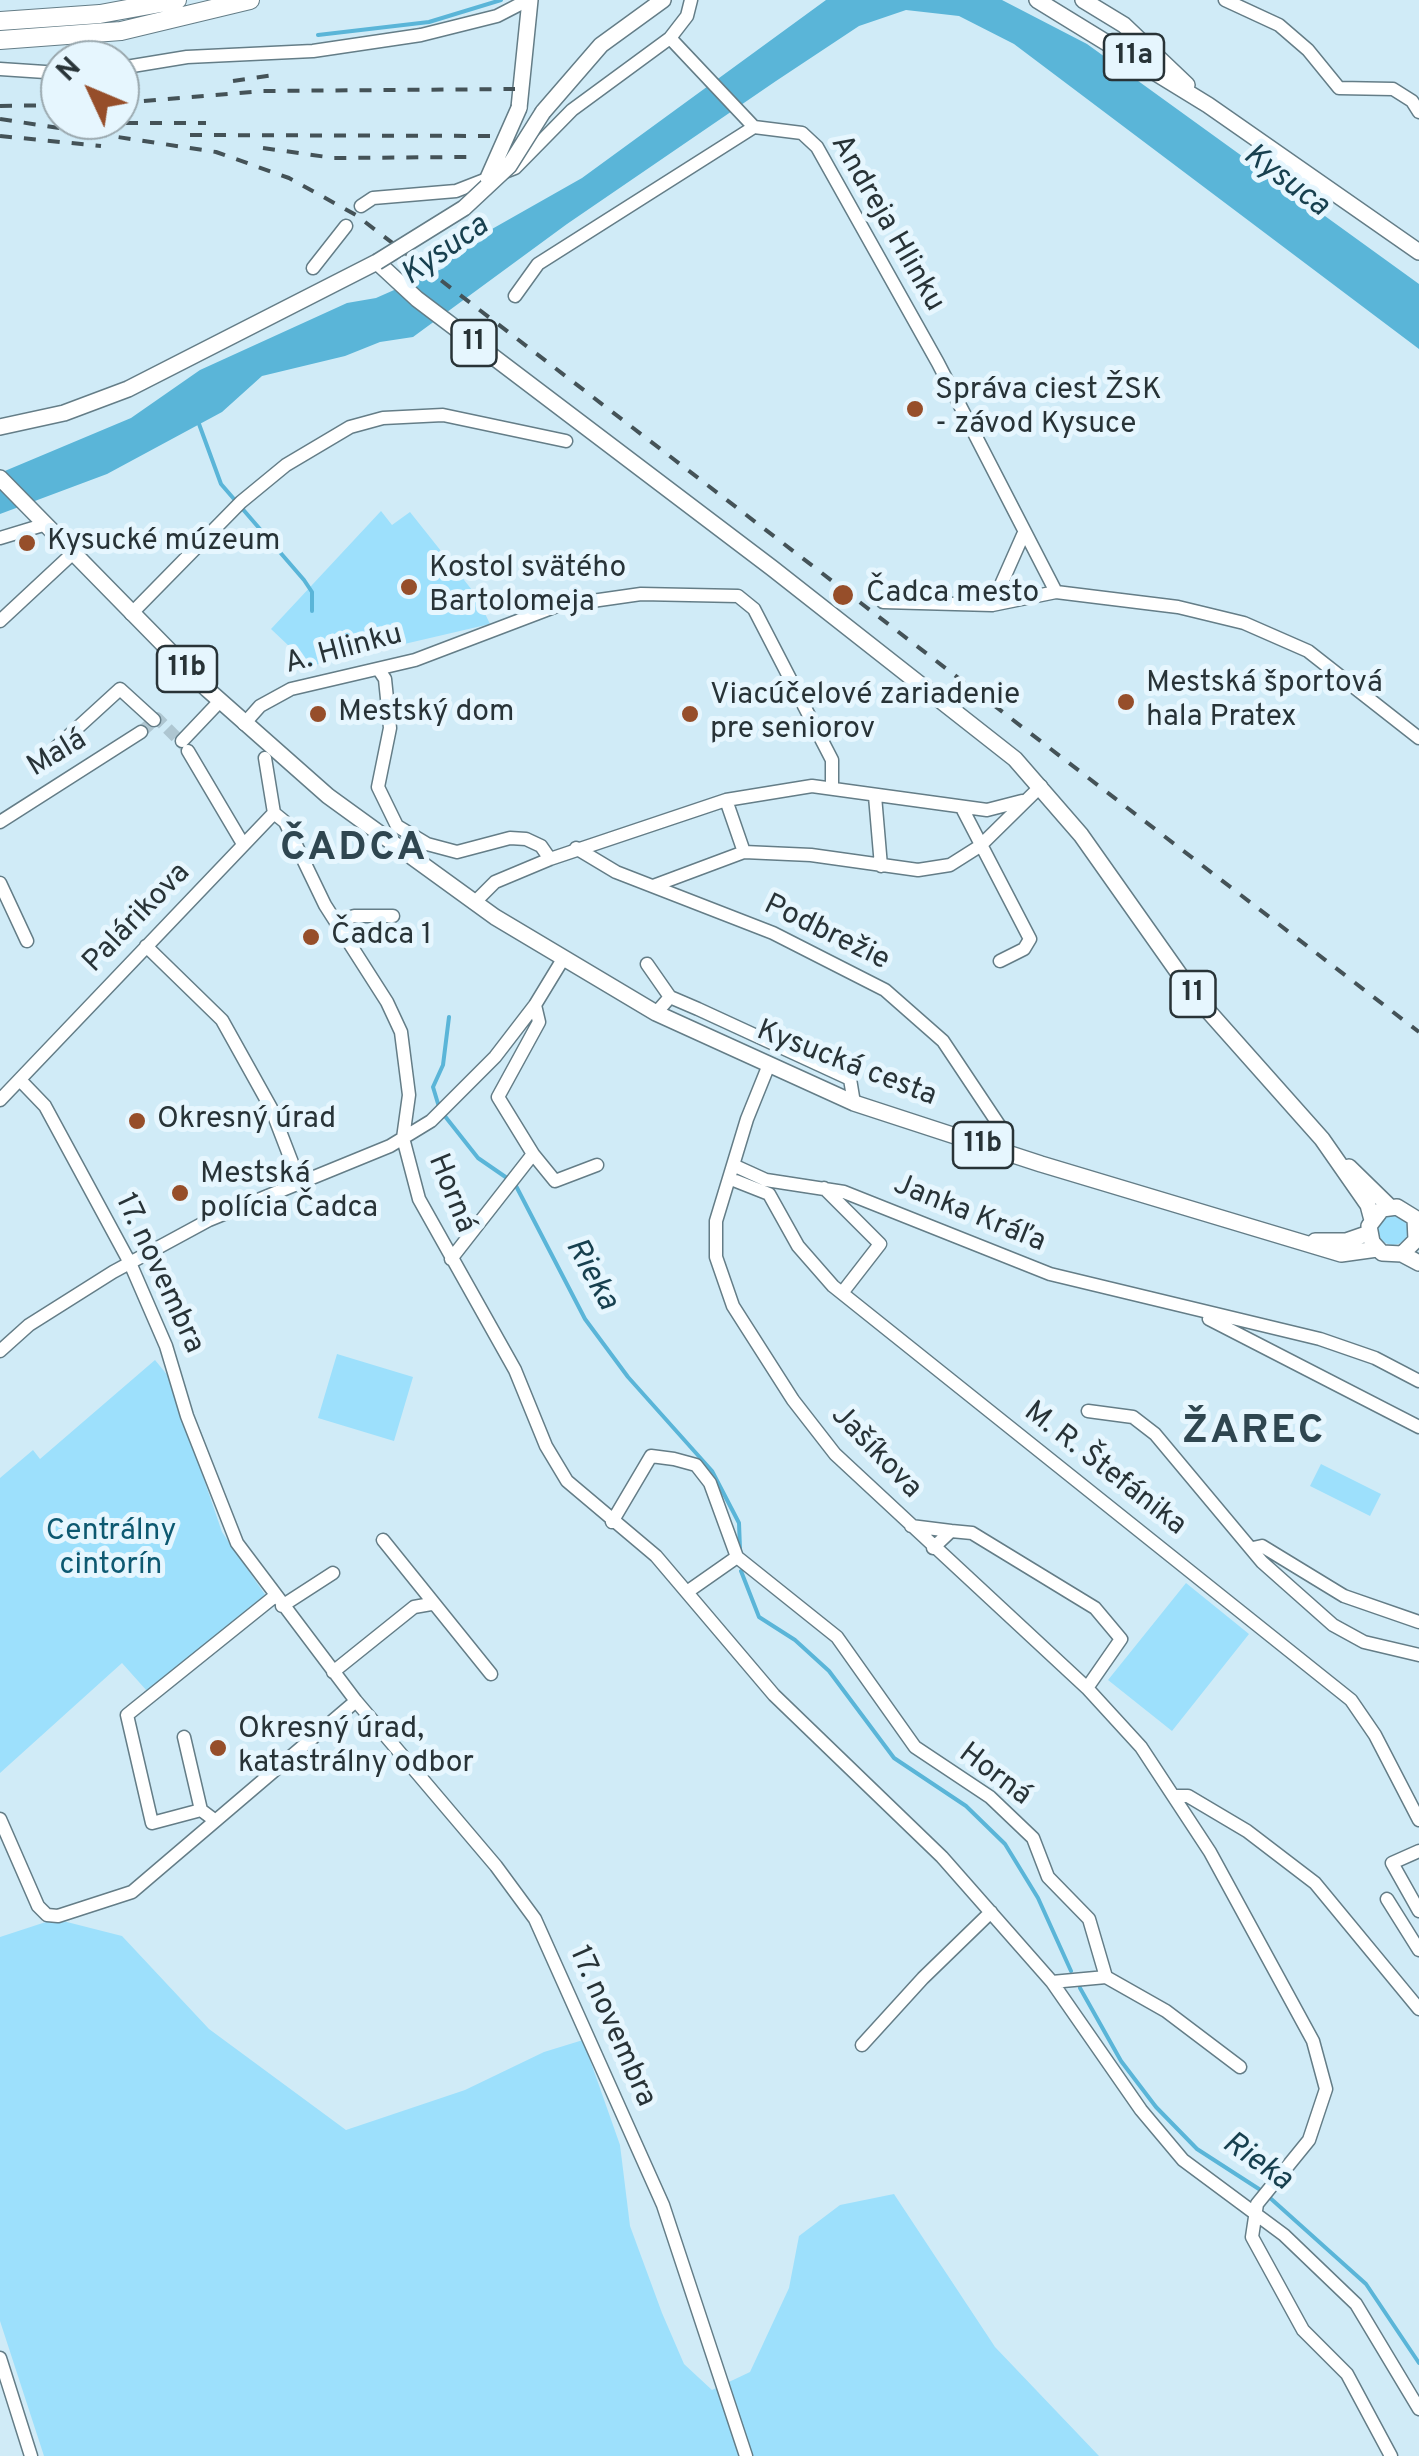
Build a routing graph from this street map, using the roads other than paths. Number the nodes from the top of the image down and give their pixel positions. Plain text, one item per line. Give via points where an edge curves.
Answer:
1 (177, 0) edge
2 (250, 0) edge
3 (529, 0) edge
4 (664, 0) edge
5 (691, 0) edge
6 (1037, 0) edge
7 (1083, 0) edge
8 (1225, 0) edge
9 (0, 21) edge
10 (670, 38) junction
11 (0, 40) edge
12 (140, 65) edge
13 (0, 69) edge
14 (40, 71) edge
15 (1208, 105) junction
16 (1419, 112) edge
17 (750, 124) junction
18 (478, 194) junction
19 (361, 206) dead end
20 (346, 226) dead end
21 (1419, 252) edge
22 (377, 262) junction
23 (313, 268) dead end
24 (515, 296) dead end
25 (0, 427) edge
26 (566, 440) dead end
27 (0, 478) edge
28 (40, 522) junction
29 (1023, 535) junction
30 (0, 538) edge
31 (72, 554) junction
32 (1056, 592) junction
33 (883, 602) dead end
34 (992, 605) junction
35 (131, 614) junction
36 (0, 621) edge
37 (378, 670) junction
38 (220, 701) junction
39 (154, 720) tunnel mouth
40 (244, 724) junction
41 (142, 732) tunnel mouth
42 (1419, 738) edge
43 (51, 752) dead end
44 (265, 758) dead end
45 (1041, 786) junction
46 (832, 788) junction
47 (874, 796) junction
48 (726, 800) junction
49 (1022, 801) junction
50 (962, 808) junction
51 (280, 818) junction
52 (0, 822) edge
53 (243, 844) junction
54 (980, 846) junction
55 (576, 848) junction
56 (744, 852) junction
57 (550, 858) junction
58 (881, 866) junction
59 (0, 883) edge
60 (653, 886) junction
61 (474, 903) junction
62 (393, 916) dead end
63 (336, 923) junction
64 (27, 940) dead end
65 (146, 946) junction
66 (563, 959) junction
67 (1000, 961) dead end
68 (646, 964) dead end
69 (670, 998) junction
70 (535, 1005) junction
71 (656, 1013) junction
72 (768, 1067) junction
73 (20, 1080) junction
74 (0, 1100) edge
75 (854, 1103) junction
76 (1004, 1131) dead end
77 (404, 1138) junction
78 (1322, 1139) junction
79 (533, 1154) junction
80 (597, 1164) dead end
81 (734, 1165) junction
82 (736, 1181) dead end
83 (300, 1186) junction
84 (822, 1186) junction
85 (1390, 1207) junction
86 (1370, 1226) junction
87 (1297, 1238) junction
88 (1418, 1242) edge
89 (1377, 1249) junction
90 (1402, 1254) junction
91 (450, 1259) junction
92 (130, 1262) junction
93 (1419, 1263) edge
94 (842, 1293) junction
95 (1189, 1309) junction
96 (0, 1351) edge
97 (1419, 1382) edge
98 (1088, 1410) dead end
99 (1419, 1427) edge
100 (612, 1522) junction
101 (911, 1526) junction
102 (951, 1531) junction
103 (383, 1540) dead end
104 (933, 1548) junction
105 (1252, 1548) junction
106 (737, 1557) junction
107 (333, 1572) dead end
108 (687, 1592) junction
109 (279, 1601) junction
110 (431, 1604) junction
111 (1419, 1622) edge
112 (1419, 1655) edge
113 (333, 1672) junction
114 (492, 1674) dead end
115 (1086, 1688) junction
116 (356, 1700) junction
117 (184, 1737) dead end
118 (1177, 1796) junction
119 (201, 1810) junction
120 (0, 1818) edge
121 (213, 1819) junction
122 (1419, 1820) edge
123 (1419, 1851) edge
124 (1388, 1898) dead end
125 (1419, 1911) edge
126 (991, 1912) junction
127 (1419, 1950) edge
128 (1106, 1977) junction
129 (1052, 1982) junction
130 (1419, 2009) edge
131 (862, 2046) dead end
132 (1240, 2068) dead end
133 (1256, 2208) junction
134 (0, 2358) edge
135 (5, 2391) edge
136 (1419, 2409) edge
137 (32, 2456) edge
138 (746, 2456) edge
139 (1392, 2456) edge

1 - 9 highway
2 - 11 highway via 120,31
3 - 12 street via 497,16 421,35
3 - 18 main road, bridge via 519,108
4 - 18 main road, bridge via 580,65 508,166
5 - 10 street
6 - 15 main road, 11a
7 - 15 main road, 11a via 1124,25
8 - 16 street via 1279,25 1339,88 1393,89
10 - 17 street
10 - 19 street via 572,110 515,168 456,191 373,198
13 - 14 street
15 - 21 main road, 11a
17 - 24 street via 538,264
17 - 29 street, Andreja Hlinku via 802,133 817,148 938,364
18 - 22 main road, bridge
20 - 23 street
22 - 25 main road via 163,372 91,403
22 - 45 main road, 11 via 417,300 982,730
26 - 35 street via 443,415 383,418 321,442 240,502
27 - 28 main road, 11b
28 - 30 street
28 - 31 main road, 11b
29 - 32 street, Andreja Hlinku
29 - 34 street
31 - 35 main road, 11b
31 - 36 street
32 - 34 street
32 - 42 street via 1178,607 1244,623 1308,651
33 - 34 street
35 - 38 main road, 11b
37 - 40 street, A. Hlinku via 291,688
37 - 46 street, A. Hlinku via 580,601 642,594 742,598 754,609 832,760
37 - 57 street via 390,728 378,787 397,826 457,852 526,838
38 - 40 main road, 11b
38 - 53 street via 185,746
39 - 43 street via 120,689
40 - 61 main road, 11b via 364,824
41 - 52 street, Malá
44 - 51 street
45 - 49 street
45 - 78 main road, 11 via 1194,995
46 - 47 street
46 - 48 street via 799,786
47 - 50 street
47 - 58 street
48 - 55 street
48 - 56 street
49 - 50 street
49 - 54 street
50 - 54 street
51 - 53 street, Palárikova
51 - 63 street, Horná
53 - 65 street, Palárikova
54 - 58 street via 950,865
54 - 67 street via 1030,939
55 - 57 street
55 - 60 street, Podbrežie
56 - 58 street
56 - 60 street
57 - 61 street via 494,882
59 - 64 street
60 - 76 street, Podbrežie via 773,934 885,990 943,1041
61 - 66 main road, 11b
62 - 63 street
63 - 77 street, Horná via 388,1002 406,1049
65 - 73 street, Palárikova
65 - 83 street via 222,1020 271,1108
66 - 70 street
66 - 71 main road, Kysucká cesta / 11b
68 - 69 street
69 - 71 street
69 - 75 street via 850,1080
70 - 77 street via 456,1099
70 - 79 street via 539,1022 498,1097
71 - 72 main road, Kysucká cesta / 11b
72 - 75 main road, Kysucká cesta / 11b
72 - 81 street, Jašíkova
73 - 74 street, Palárikova
73 - 92 street, 17. novembra via 44,1106
75 - 87 main road, Kysucká cesta / 11b
77 - 83 street
77 - 91 street, Horná via 418,1199
78 - 85 main road, 11
78 - 86 main road, 11 via 1368,1206
79 - 80 street via 555,1181
79 - 91 street
81 - 84 street, Janka Kráľa via 766,1180
81 - 101 street, Jašíkova via 714,1245 733,1306 835,1454
82 - 94 street, M. R. Štefánika via 769,1194 798,1246
83 - 92 street via 210,1220
84 - 94 street via 880,1244
84 - 95 street, Janka Kráľa via 1050,1274
85 - 86 main road, Kysucká cesta
85 - 88 main road, 11 via 1415,1218
86 - 87 main road, Kysucká cesta / 11b via 1336,1242
86 - 89 main road, 11
87 - 89 main road, Kysucká cesta / 11b via 1341,1254
88 - 90 main road, 11
89 - 90 main road, Kysucká cesta
90 - 93 main road, Kysucká cesta
91 - 100 street, Horná via 522,1382 554,1463
92 - 96 street via 29,1325
92 - 109 street, 17. novembra via 237,1544
94 - 122 street, M. R. Štefánika via 1351,1700
95 - 97 street, Janka Kráľa via 1320,1339
95 - 99 street, Janka Kráľa
98 - 105 street via 1133,1418 1154,1434
100 - 106 street via 651,1456 696,1465 710,1483
100 - 108 street, Horná via 656,1556
101 - 102 street
101 - 104 street, Jašíkova
102 - 104 street
102 - 115 street via 972,1533 1094,1608 1120,1639
103 - 110 street
104 - 115 street, Jašíkova
105 - 111 street via 1262,1546 1344,1596
105 - 112 street via 1334,1625 1364,1642
106 - 108 street
106 - 128 street, Horná via 837,1637 915,1747 990,1797 1032,1838 1048,1877 1088,1920
107 - 109 street
108 - 126 street, Horná via 774,1695
109 - 113 street, 17. novembra
109 - 119 street via 127,1715 152,1823
110 - 113 street via 414,1607
110 - 114 street
113 - 116 street, 17. novembra
115 - 118 street, Jašíkova
116 - 121 street
116 - 138 street, 17. novembra via 535,1919 663,2205
117 - 119 street
118 - 130 street, Jašíkova via 1246,1831 1315,1883
118 - 133 street, Jašíkova via 1313,2041 1326,2089 1309,2140
119 - 121 street
120 - 121 street via 38,1906 58,1916 132,1892
123 - 125 street via 1392,1863
124 - 127 street
126 - 129 street, Horná
126 - 131 street
128 - 129 street
128 - 132 street via 1166,2011
129 - 133 street, Horná via 1183,2160 1232,2200
133 - 136 street, Horná via 1362,2310
133 - 139 street via 1252,2237 1287,2303 1302,2330 1347,2374
134 - 135 street
135 - 137 street

